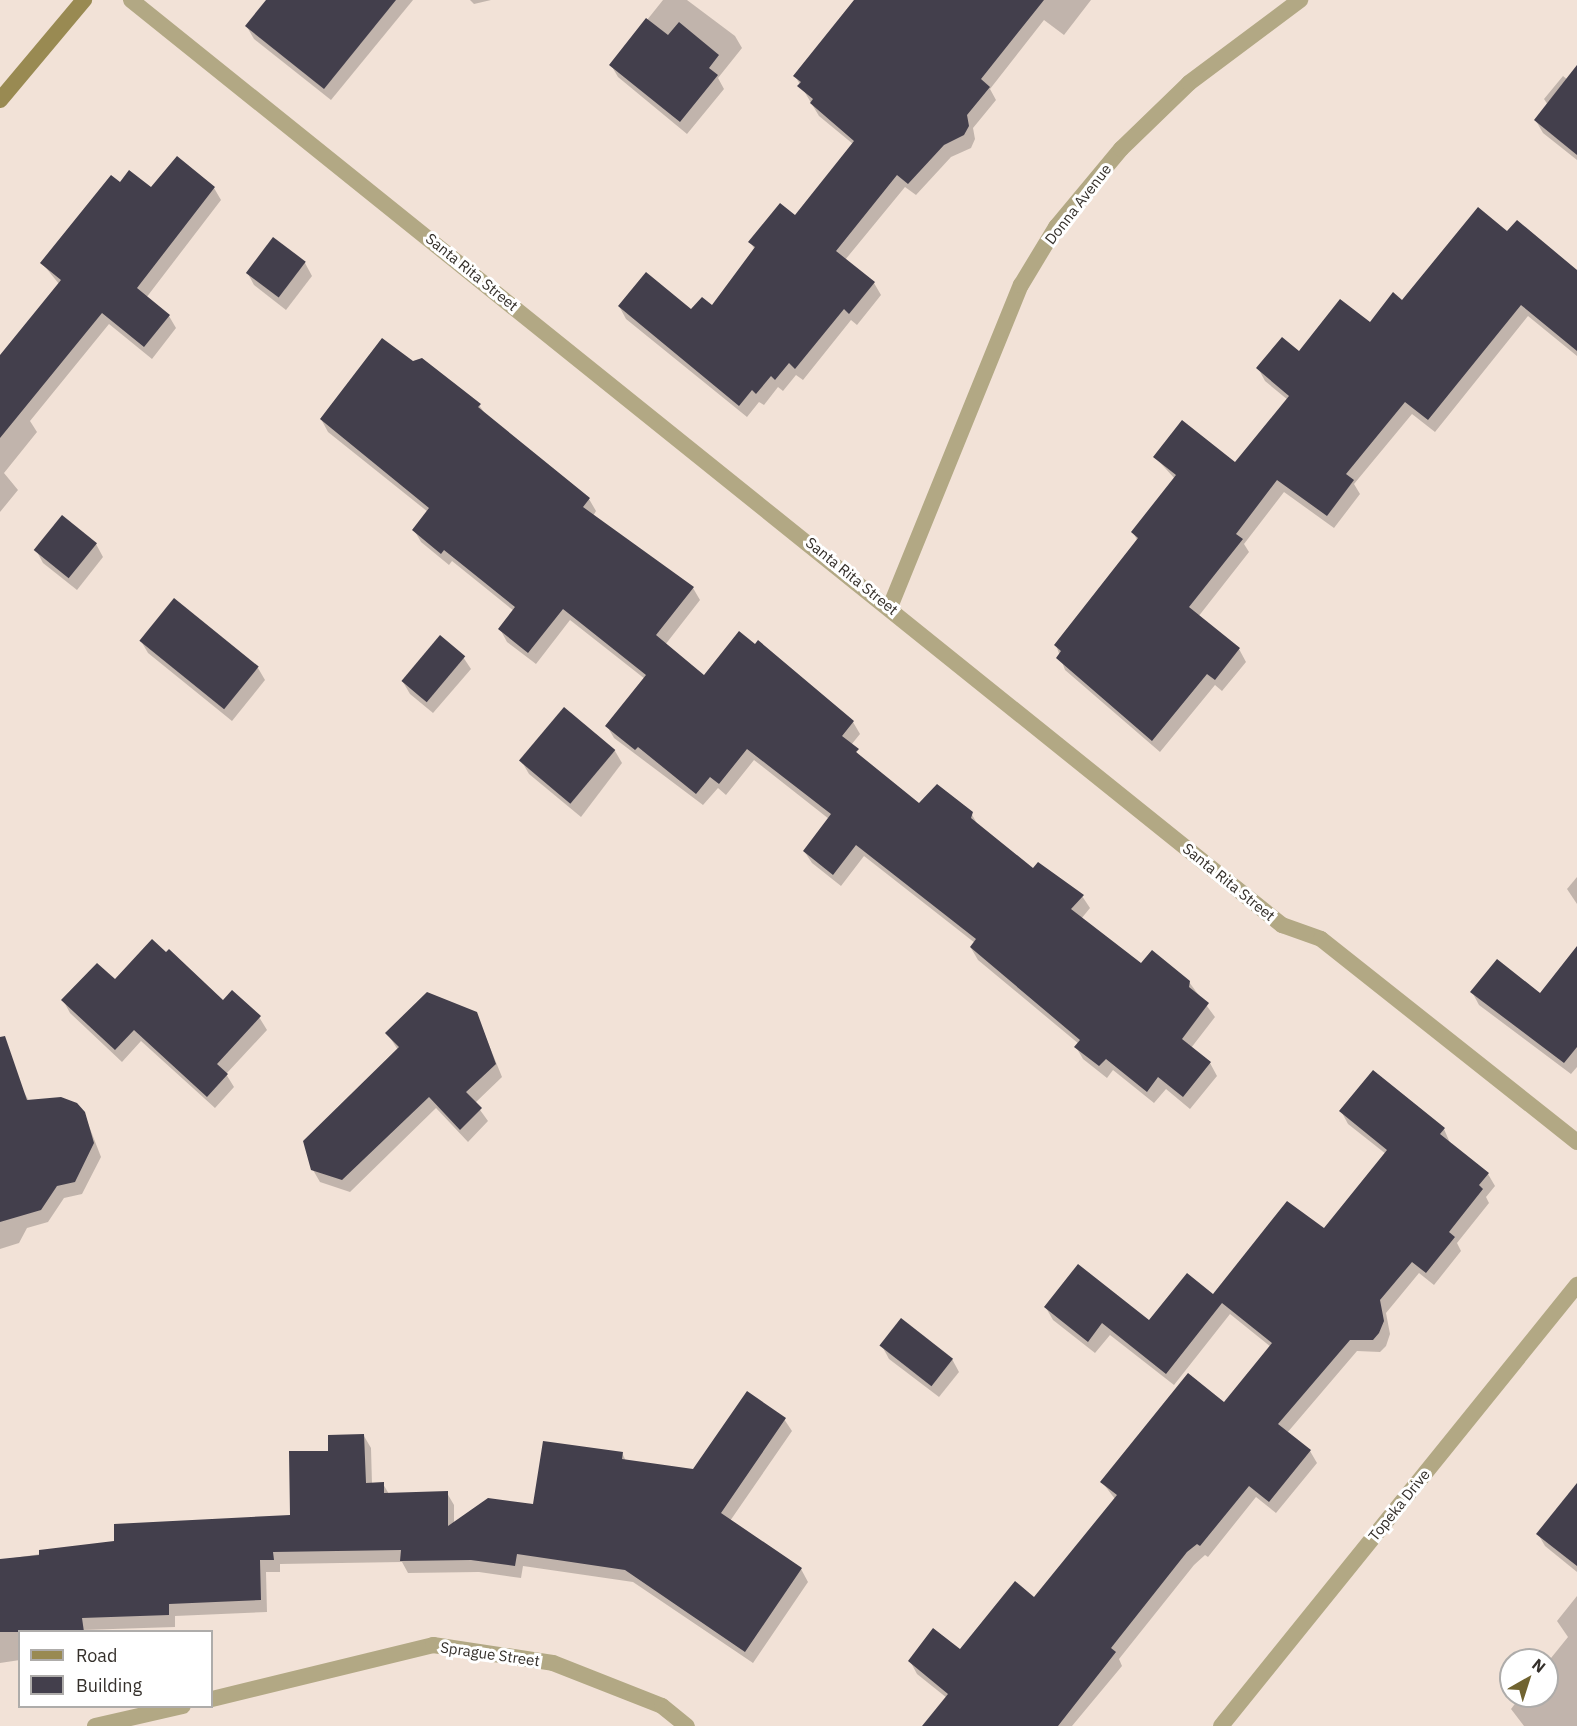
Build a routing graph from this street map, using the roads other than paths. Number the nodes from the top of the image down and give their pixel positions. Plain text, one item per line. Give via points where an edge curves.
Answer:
1 (84, 0) edge
2 (131, 0) edge
3 (1300, 0) edge
4 (0, 100) edge
5 (890, 607) junction
6 (1577, 1142) edge
7 (1577, 1285) edge
8 (213, 1700) edge
9 (178, 1708) edge
10 (95, 1726) edge
11 (687, 1726) edge
12 (1221, 1726) edge

1 - 4 main road
2 - 5 street, Santa Rita Street
3 - 5 street, Donna Avenue via 1189,83 1121,149 1056,227 1021,285
5 - 6 street, Santa Rita Street via 1282,925 1322,939
7 - 12 street, Topeka Drive
8 - 11 street, Sprague Street via 434,1645 553,1663 662,1706
9 - 10 street

